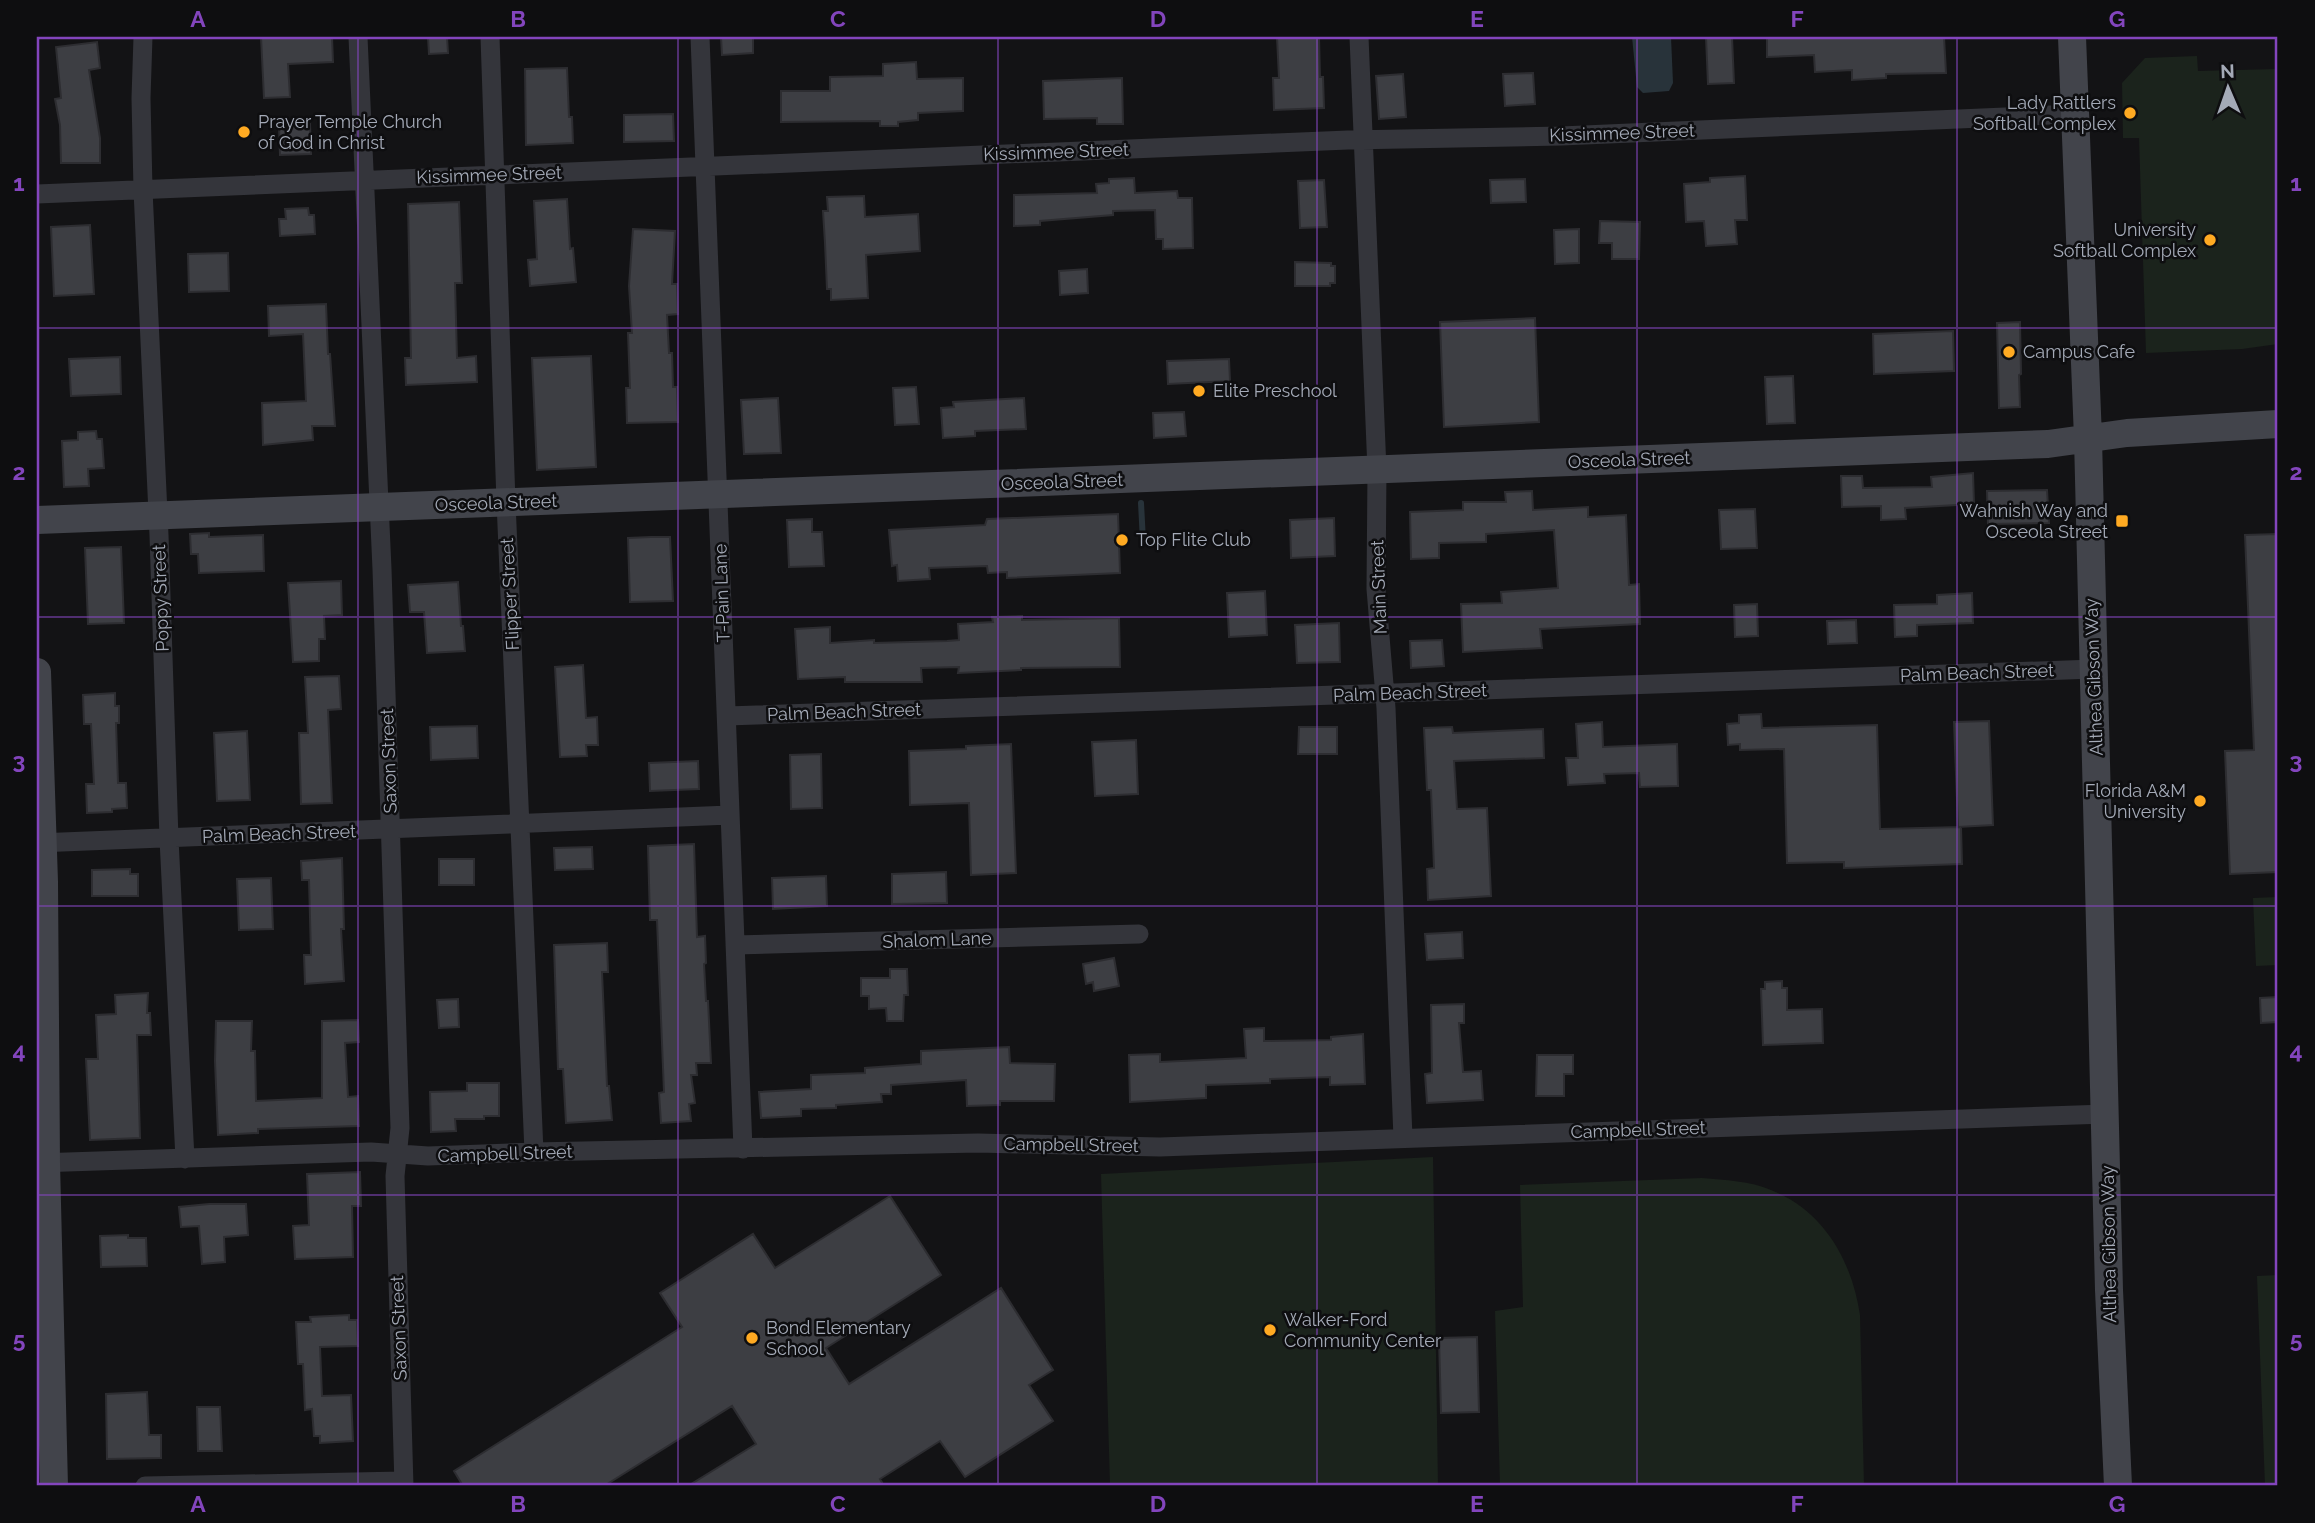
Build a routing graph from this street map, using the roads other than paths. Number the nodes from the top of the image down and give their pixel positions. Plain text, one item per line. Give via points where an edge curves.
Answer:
1 (143, 37) edge
2 (358, 37) edge
3 (490, 37) edge
4 (701, 37) edge
5 (1359, 37) edge
6 (2072, 37) edge
7 (2075, 114) junction
8 (1363, 140) junction
9 (705, 167) junction
10 (496, 174) junction
11 (364, 180) junction
12 (142, 190) junction
13 (37, 194) edge
14 (2278, 424) edge
15 (2088, 438) junction
16 (1377, 470) junction
17 (718, 495) junction
18 (506, 502) junction
19 (380, 507) junction
20 (158, 516) junction
21 (37, 520) edge
22 (2094, 669) junction
23 (37, 672) edge
24 (1385, 694) junction
25 (727, 716) junction
26 (730, 815) junction
27 (521, 824) junction
28 (392, 829) junction
29 (169, 838) junction
30 (40, 843) edge
31 (1139, 934) dead end
32 (735, 945) junction
33 (2106, 1114) junction
34 (1403, 1138) junction
35 (743, 1149) junction
36 (534, 1152) junction
37 (397, 1154) junction
38 (185, 1159) junction
39 (42, 1163) edge
40 (404, 1483) edge
41 (54, 1486) edge
42 (145, 1486) edge
43 (2118, 1486) edge

1 - 12 street, Poppy Street
2 - 11 street, Saxon Street
3 - 10 street, Flipper Street
4 - 9 street, T-Pain Lane
5 - 8 street, Main Street
6 - 7 street, Althea Gibson Way
7 - 8 street, Kissimmee Street
7 - 15 street, Althea Gibson Way
8 - 9 street, Kissimmee Street
8 - 16 street, Main Street
9 - 10 street, Kissimmee Street
9 - 17 street, T-Pain Lane
10 - 11 street, Kissimmee Street
10 - 18 street, Flipper Street
11 - 12 street, Kissimmee Street
11 - 19 street, Saxon Street
12 - 13 street, Kissimmee Street
12 - 20 street, Poppy Street
14 - 15 street, Osceola Street
15 - 16 street, Osceola Street via 2048,444
15 - 22 street, Althea Gibson Way
16 - 17 street, Osceola Street
16 - 24 street, Main Street via 1376,589
17 - 18 street, Osceola Street
17 - 25 street, T-Pain Lane
18 - 19 street, Osceola Street
18 - 27 street, Flipper Street
19 - 20 street, Osceola Street
19 - 28 street, Saxon Street
20 - 21 street, Osceola Street
20 - 29 street, Poppy Street
22 - 24 street, Palm Beach Street
22 - 33 street, Althea Gibson Way
23 - 30 street
24 - 25 street, Palm Beach Street
24 - 34 street, Main Street
25 - 26 street, T-Pain Lane
26 - 27 street, Palm Beach Street
26 - 32 street, T-Pain Lane
27 - 28 street, Palm Beach Street
27 - 36 street, Flipper Street
28 - 29 street, Palm Beach Street
28 - 37 street, Saxon Street
29 - 30 street, Palm Beach Street
29 - 38 street, Poppy Street
30 - 39 street
31 - 32 street, Shalom Lane
32 - 35 street, T-Pain Lane
33 - 34 street, Campbell Street
33 - 43 street, Althea Gibson Way
34 - 35 street, Campbell Street via 1160,1147 990,1143
35 - 36 street, Campbell Street
36 - 37 street, Campbell Street
37 - 38 street, Campbell Street
37 - 40 street, Saxon Street
38 - 39 street, Campbell Street
39 - 41 street
40 - 42 street

